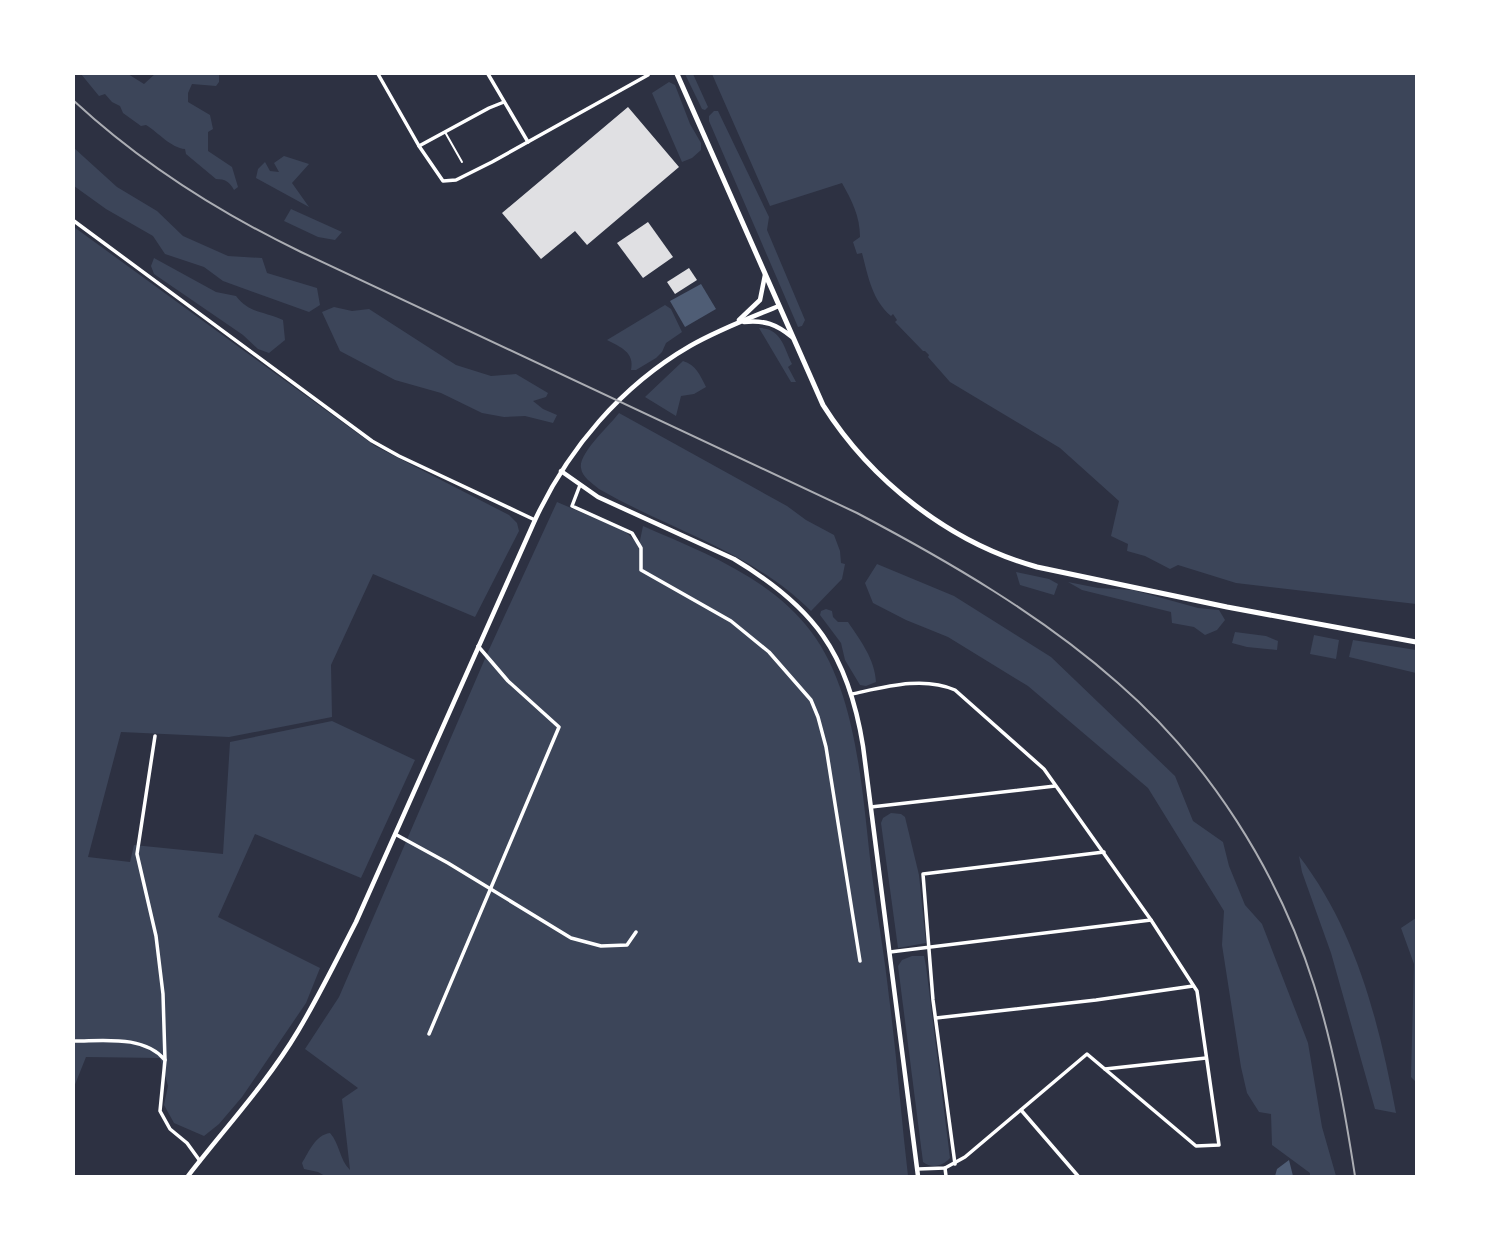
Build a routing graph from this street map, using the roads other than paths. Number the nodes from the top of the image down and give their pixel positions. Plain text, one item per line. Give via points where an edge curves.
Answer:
1 (378, 74) edge
2 (488, 74) edge
3 (649, 74) edge
4 (677, 74) edge
5 (504, 102) junction
6 (445, 131) junction
7 (528, 142) junction
8 (419, 146) junction
9 (462, 162) dead end
10 (74, 221) edge
11 (765, 272) junction
12 (779, 306) junction
13 (733, 325) junction
14 (792, 337) junction
15 (561, 471) junction
16 (580, 485) junction
17 (535, 520) junction
18 (1416, 642) edge
19 (478, 646) junction
20 (852, 694) junction
21 (155, 736) dead end
22 (1055, 786) junction
23 (871, 807) junction
24 (394, 834) junction
25 (1104, 852) junction
26 (490, 888) junction
27 (1151, 920) junction
28 (636, 932) dead end
29 (929, 948) junction
30 (890, 952) junction
31 (860, 961) dead end
32 (1193, 986) junction
33 (936, 1018) junction
34 (429, 1034) dead end
35 (74, 1041) edge
36 (1206, 1058) junction
37 (165, 1060) junction
38 (1105, 1069) junction
39 (1021, 1110) junction
40 (200, 1161) junction
41 (955, 1164) junction
42 (945, 1168) junction
43 (918, 1169) junction
44 (188, 1177) edge
45 (918, 1177) edge
46 (946, 1177) edge
47 (1078, 1177) edge

1 - 8 street
2 - 5 street
3 - 7 street
4 - 11 main road
5 - 6 street
5 - 7 street
6 - 8 street
6 - 9 lane
7 - 8 street via 456,180 443,181
10 - 17 street via 372,441
11 - 12 main road
11 - 13 main road via 760,300
12 - 13 main road
12 - 14 main road
13 - 14 main road via 767,322
13 - 15 main road via 684,350 636,384 584,437
14 - 18 main road via 823,405 872,469 932,517 1010,559
15 - 16 main road
15 - 17 main road
16 - 20 main road via 734,559 776,587 817,626
16 - 31 street via 572,506 632,533 641,548 641,570 732,621 769,652 811,700 826,747
17 - 19 main road
19 - 24 main road
19 - 26 street via 508,681 559,727
20 - 22 street via 912,683 955,690 1044,769
20 - 23 main road
21 - 37 street via 137,854 156,936
22 - 23 street
22 - 25 street
23 - 30 main road
24 - 26 street
24 - 40 main road via 356,922 297,1033
25 - 27 street
25 - 29 street via 923,874
26 - 28 street via 570,938 601,946 627,945
26 - 34 street
27 - 29 street
27 - 32 street
29 - 30 street
29 - 33 street
30 - 43 main road
32 - 33 street
32 - 36 street
33 - 41 street
35 - 37 street via 143,1044 156,1049
36 - 38 street
36 - 38 street via 1219,1145 1196,1146
37 - 40 street via 160,1111
38 - 39 street via 1087,1054
39 - 41 street
39 - 47 street
40 - 44 main road
41 - 42 street
42 - 43 street
42 - 46 street
43 - 45 main road

